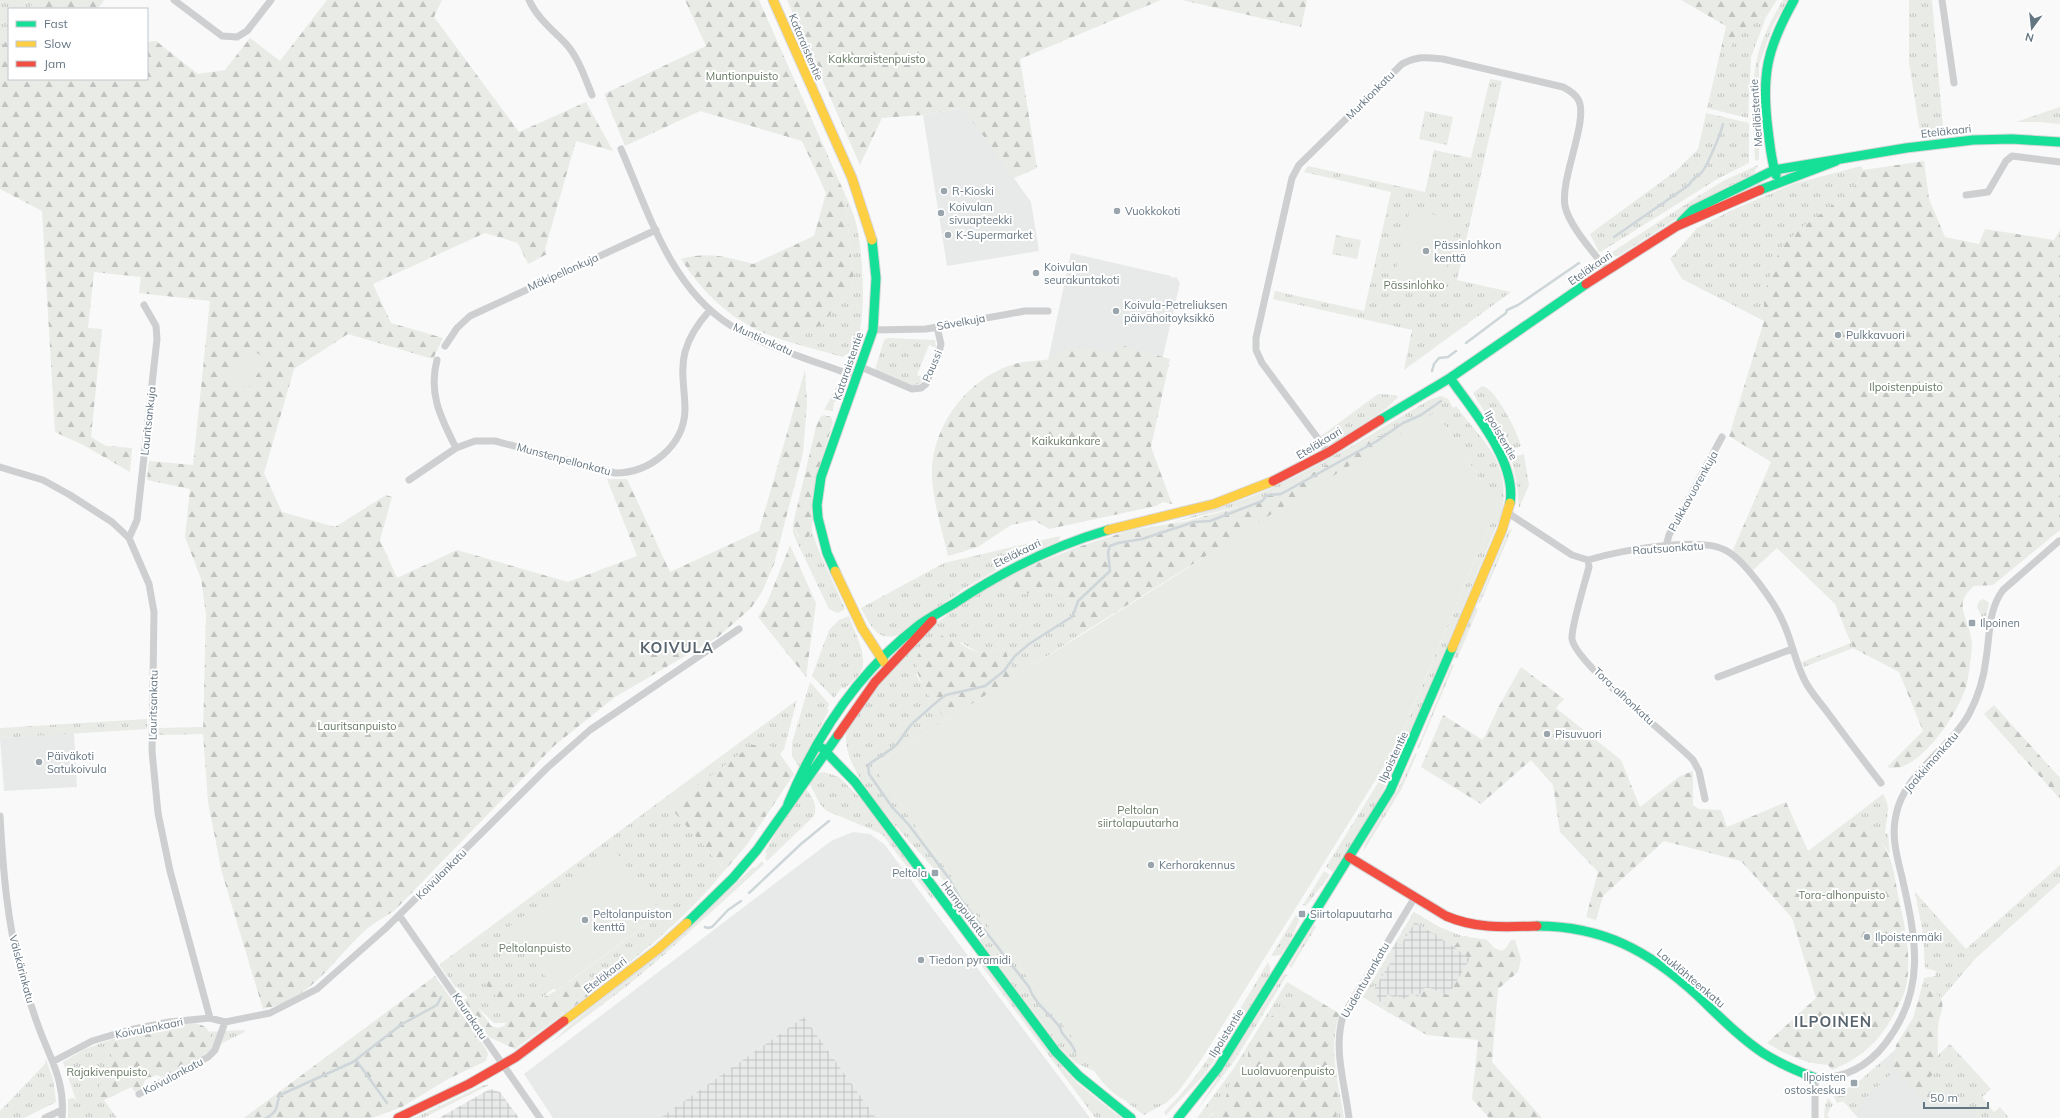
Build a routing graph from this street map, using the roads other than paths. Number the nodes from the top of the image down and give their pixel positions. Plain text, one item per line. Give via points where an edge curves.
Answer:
1 (174, 0) edge
2 (271, 0) edge
3 (529, 0) edge
4 (773, 0) edge
5 (1794, 0) edge
6 (1942, 0) edge
7 (1954, 83) dead end
8 (592, 95) dead end
9 (2060, 142) edge
10 (621, 149) dead end
11 (1836, 161) junction
12 (2060, 162) edge
13 (1774, 170) junction
14 (1778, 182) junction
15 (1966, 195) dead end
16 (1677, 226) junction
17 (656, 230) junction
18 (1607, 270) junction
19 (144, 304) dead end
20 (710, 310) junction
21 (1048, 310) dead end
22 (937, 327) junction
23 (873, 330) junction
24 (444, 346) dead end
25 (437, 360) dead end
26 (861, 367) junction
27 (857, 377) junction
28 (1450, 378) junction
29 (1722, 437) dead end
30 (456, 448) junction
31 (1328, 452) junction
32 (0, 467) edge
33 (409, 480) dead end
34 (1508, 514) junction
35 (129, 538) junction
36 (2058, 541) dead end
37 (1666, 546) junction
38 (1588, 560) junction
39 (941, 612) junction
40 (739, 629) dead end
41 (1792, 649) junction
42 (881, 658) junction
43 (887, 667) junction
44 (1718, 677) dead end
45 (816, 744) junction
46 (826, 752) junction
47 (1881, 783) dead end
48 (1706, 799) dead end
49 (788, 804) junction
50 (0, 816) edge
51 (1349, 857) junction
52 (1415, 897) junction
53 (399, 916) junction
54 (210, 1018) junction
55 (225, 1022) junction
56 (54, 1061) junction
57 (502, 1066) junction
58 (1815, 1078) junction
59 (139, 1094) dead end
60 (62, 1110) junction
61 (45, 1118) edge
62 (62, 1118) edge
63 (398, 1118) edge
64 (540, 1118) edge
65 (1131, 1118) edge
66 (1178, 1118) edge
67 (1349, 1118) edge
68 (1814, 1118) edge

1 - 2 street via 222,36 237,37 248,31
3 - 8 street via 577,59
4 - 23 street, Kataraistentie via 848,168 864,214 876,270
5 - 13 street, Meriläistentie via 1773,38 1766,60 1765,100
6 - 7 street
9 - 11 street, Eteläkaari via 1973,140 1906,148
10 - 17 street, Muntionkatu
11 - 13 street, Eteläkaari
11 - 14 street, Eteläkaari
12 - 15 street via 2012,156 2006,161 1988,192
13 - 14 street, Meriläistentie
13 - 16 street, Eteläkaari via 1693,210
14 - 16 street, Eteläkaari
16 - 18 street, Eteläkaari
17 - 20 street, Muntionkatu via 679,273
17 - 24 street, Mäkipellonkuja via 470,316
18 - 28 street, Eteläkaari
18 - 31 street, Murkionkatu via 1576,228 1565,206 1565,187 1580,116 1579,101 1575,95 1563,87 1443,59 1423,56 1402,64 1299,165 1292,178 1257,332 1256,350 1262,363
19 - 35 street, Lauritsankuja via 156,326 157,339 137,520
20 - 27 street, Muntionkatu via 731,326 756,339
20 - 30 street, Munstenpellonkatu via 690,338 685,351 682,370 685,410 681,428 667,452 655,462 635,470 615,473 495,441 475,441
21 - 22 street, Sävelkuja via 1025,311
22 - 23 street, Sävelkuja
22 - 26 street, Paussi via 941,344 939,352 926,384 921,388 912,389
23 - 26 street, Kataraistentie
25 - 30 street via 433,376 436,407
26 - 27 street, Kataraistentie
27 - 42 street, Kataraistentie via 821,477 818,518 830,560 862,628
28 - 31 street, Eteläkaari
28 - 34 street, Ilpoistentie via 1483,426 1506,466 1511,491
29 - 37 street, Pulkkavuorenkuja via 1669,534
30 - 33 street, Munstenpellonkatu
31 - 39 street, Eteläkaari via 1279,479 1234,498 1090,536 1054,549 1019,564
32 - 35 street, Lauritsankatu via 43,480 101,514
34 - 38 street via 1572,555
34 - 51 street, Ilpoistentie via 1401,771
35 - 54 street, Lauritsankatu via 150,584 154,612 152,751 158,813 170,871
36 - 58 street, Jaakkimankatu via 1997,598 1990,619 1983,676 1970,712 1956,734 1909,785 1899,803 1894,830 1895,845 1915,947 1915,971 1904,1013 1882,1048 1863,1065 1843,1076
37 - 38 street, Rautsuonkatu via 1629,550
37 - 41 street, Rautsuonkatu via 1708,545 1732,554 1749,571 1777,610
38 - 48 street, Tora-alhonkatu via 1589,568 1573,631 1574,645 1613,689 1693,760
39 - 42 street, Eteläkaari via 917,626
39 - 43 street, Eteläkaari
40 - 53 street, Koivulankatu via 590,730 547,768
41 - 44 street
41 - 47 street, Rautsuonkatu via 1810,690
42 - 43 street, Kataraistentie
42 - 45 street, Eteläkaari via 849,692
43 - 46 street, Eteläkaari
45 - 46 street, Hamppukatu
45 - 49 street, Eteläkaari via 796,782
46 - 49 street, Eteläkaari
46 - 65 street, Hamppukatu via 855,782 1061,1058
49 - 57 street, Eteläkaari via 757,850 733,878 658,949
50 - 56 street, Välskärinkatu via 6,899 12,935 30,1004
51 - 52 street, Lauklähteenkatu
51 - 66 street, Ilpoistentie via 1218,1068
52 - 58 street, Lauklähteenkatu via 1462,923 1493,928 1567,927 1624,943 1649,957 1684,984 1769,1059 1787,1069
52 - 67 street, Uudentuvankatu via 1342,1020 1338,1049
53 - 55 street, Koivulankatu via 317,989 270,1013 256,1018
53 - 57 street, Kaurakatu via 458,998
54 - 55 street, Koivulankaari
54 - 56 street, Koivulankaari via 169,1022 129,1030 92,1041
55 - 59 street, Koivulankatu via 215,1050 208,1057
56 - 60 street, Välskärinkatu via 63,1098
57 - 63 street, Eteläkaari
57 - 64 street, Kaurakatu
58 - 68 street
60 - 61 street
60 - 62 street, Välskärinkatu

